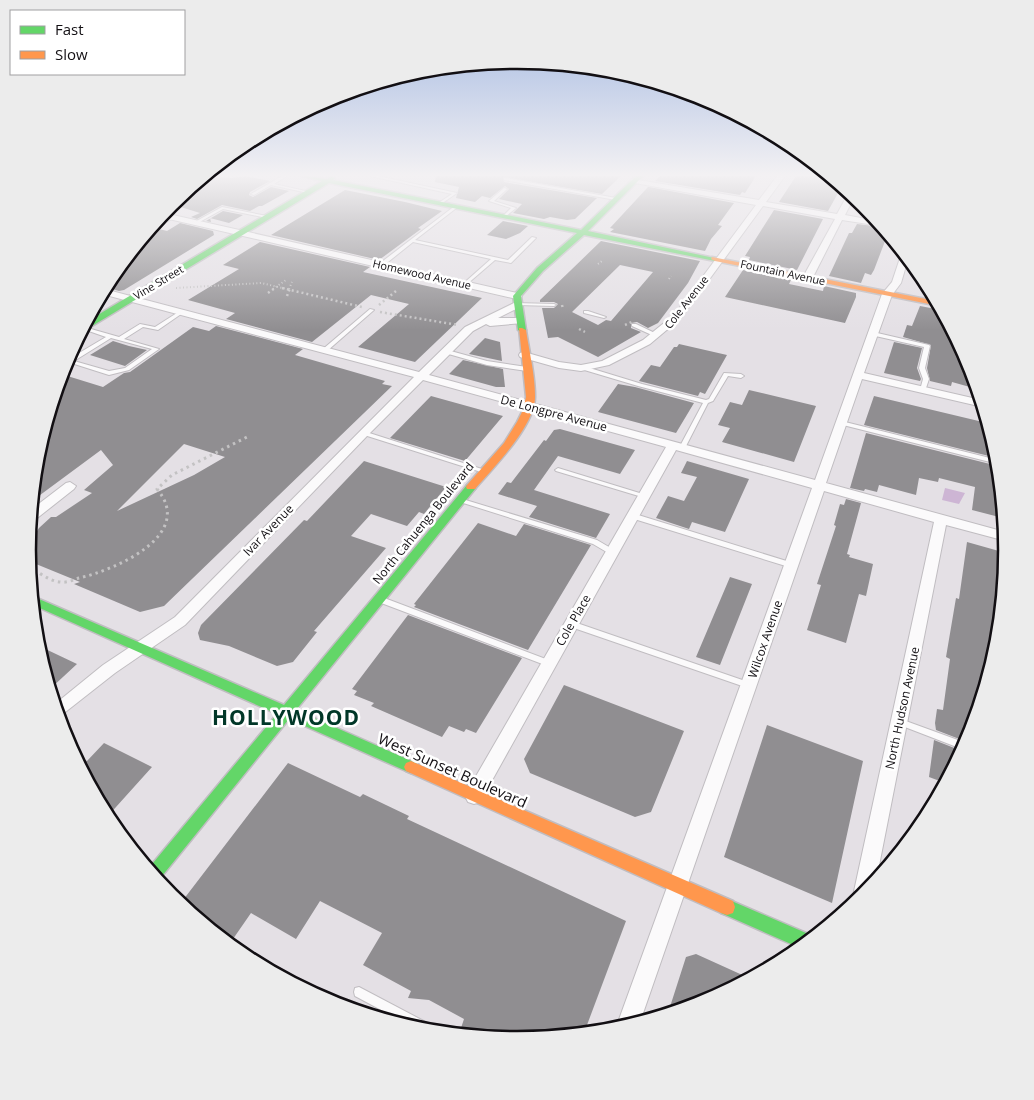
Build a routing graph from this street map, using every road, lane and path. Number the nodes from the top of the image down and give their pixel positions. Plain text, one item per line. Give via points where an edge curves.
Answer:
1 (215, 227) edge
2 (250, 227) edge
3 (429, 227) edge
4 (564, 227) edge
5 (587, 227) edge
6 (743, 227) edge
7 (834, 227) edge
8 (583, 231) junction
9 (240, 233) junction
10 (534, 238) dead end
11 (412, 241) junction
12 (494, 258) junction
13 (719, 259) junction
14 (602, 261) dead end
15 (902, 263) edge
16 (598, 264) dead end
17 (381, 265) junction
18 (808, 277) junction
19 (286, 280) dead end
20 (292, 282) dead end
21 (466, 284) junction
22 (176, 288) dead end
23 (396, 291) dead end
24 (268, 292) dead end
25 (111, 293) edge
26 (887, 294) junction
27 (287, 296) dead end
28 (130, 298) junction
29 (517, 302) junction
30 (928, 302) edge
31 (554, 305) dead end
32 (562, 305) dead end
33 (563, 309) dead end
34 (372, 310) junction
35 (182, 312) junction
36 (586, 312) dead end
37 (604, 317) dead end
38 (95, 321) edge
39 (519, 321) junction
40 (634, 323) joint
41 (625, 325) dead end
42 (579, 329) dead end
43 (90, 330) edge
44 (464, 330) junction
45 (585, 332) dead end
46 (873, 334) junction
47 (656, 335) junction
48 (111, 336) junction
49 (120, 339) junction
50 (325, 350) junction
51 (447, 352) junction
52 (78, 355) edge
53 (524, 356) junction
54 (74, 363) edge
55 (583, 368) junction
56 (527, 369) junction
57 (858, 375) junction
58 (422, 376) junction
59 (741, 376) dead end
60 (923, 390) junction
61 (706, 402) junction
62 (974, 402) edge
63 (530, 406) junction
64 (841, 422) junction
65 (363, 433) junction
66 (247, 437) dead end
67 (678, 447) junction
68 (990, 460) edge
69 (558, 470) dead end
70 (484, 471) junction
71 (819, 485) junction
72 (70, 486) dead end
73 (644, 496) junction
74 (460, 500) junction
75 (38, 511) edge
76 (633, 516) junction
77 (941, 519) junction
78 (998, 535) edge
79 (612, 552) junction
80 (791, 565) junction
81 (37, 570) edge
82 (379, 598) junction
83 (39, 603) edge
84 (571, 624) junction
85 (141, 648) junction
86 (548, 663) junction
87 (748, 686) junction
88 (63, 707) edge
89 (285, 712) junction
90 (899, 722) junction
91 (957, 743) edge
92 (474, 796) junction
93 (157, 869) edge
94 (866, 880) edge
95 (678, 886) junction
96 (799, 939) edge
97 (359, 992) dead end
98 (406, 1017) edge
99 (631, 1017) edge

1 - 9 street, Homewood Avenue
2 - 9 main road, Vine Street
3 - 11 lane
4 - 8 main road, Fountain Avenue
5 - 8 main road
6 - 13 street, Cole Avenue
7 - 18 street
8 - 13 main road, Fountain Avenue
8 - 29 main road via 534,273 524,285
9 - 17 street, Homewood Avenue
9 - 28 main road, Vine Street
10 - 12 lane via 509,262
11 - 12 lane
11 - 17 lane
12 - 21 lane
13 - 18 main road, Fountain Avenue
13 - 47 street, Cole Avenue via 678,316
14 - 16 path
15 - 26 street, Wilcox Avenue via 896,283
17 - 21 street, Homewood Avenue
18 - 26 main road, Fountain Avenue
19 - 24 path, bridge
20 - 27 path, bridge
21 - 29 street, Homewood Avenue
22 - 34 path via 261,283
23 - 34 path
25 - 28 street, De Longpre Avenue
26 - 30 main road, Fountain Avenue
26 - 46 street, Wilcox Avenue
28 - 35 street, De Longpre Avenue
28 - 38 main road, Vine Street
29 - 31 lane
29 - 39 main road, North Cahuenga Boulevard
29 - 44 street, Ivar Avenue
32 - 33 path, bridge
34 - 44 path
34 - 50 lane
35 - 49 lane via 156,329 142,325
35 - 50 street, De Longpre Avenue
36 - 37 lane
39 - 44 street, Ivar Avenue via 500,321
39 - 53 main road, North Cahuenga Boulevard
40 - 41 path, bridge
40 - 47 lane
42 - 45 path
43 - 48 lane
44 - 51 street, Ivar Avenue
46 - 57 street, Wilcox Avenue
46 - 60 lane via 927,346 922,368 926,379
47 - 55 street, Cole Avenue via 609,362
48 - 49 lane
48 - 52 lane
49 - 54 lane via 156,349 127,368 109,374
50 - 58 street, De Longpre Avenue
51 - 56 lane
51 - 58 street, Ivar Avenue
53 - 55 street, Cole Avenue
53 - 56 main road, North Cahuenga Boulevard
55 - 61 lane
56 - 63 main road, North Cahuenga Boulevard
57 - 60 street
57 - 64 street, Wilcox Avenue
58 - 63 street, De Longpre Avenue
58 - 65 street, Ivar Avenue
59 - 61 lane via 726,374 711,400
60 - 62 street
61 - 67 lane
63 - 67 street, De Longpre Avenue
63 - 70 main road, North Cahuenga Boulevard via 525,419
64 - 68 lane
64 - 71 street, Wilcox Avenue
65 - 70 lane
65 - 85 street, Ivar Avenue via 180,621
66 - 81 path via 172,475 157,489 168,508 163,529 145,549 115,568 60,582
67 - 71 street, De Longpre Avenue
67 - 73 street, Cole Place
69 - 73 lane
70 - 74 main road, North Cahuenga Boulevard
71 - 77 street, De Longpre Avenue
71 - 80 street, Wilcox Avenue
72 - 75 street
73 - 76 street, Cole Place
74 - 79 lane via 595,542
74 - 82 main road, North Cahuenga Boulevard
76 - 79 street, Cole Place
76 - 80 lane
77 - 78 street, De Longpre Avenue
77 - 90 street, North Hudson Avenue
79 - 84 street, Cole Place
80 - 87 street, Wilcox Avenue
82 - 86 lane
82 - 89 main road, North Cahuenga Boulevard
83 - 85 main road, West Sunset Boulevard
84 - 86 street, Cole Place
84 - 87 lane
85 - 88 street, Ivar Avenue
85 - 89 main road, West Sunset Boulevard
86 - 92 street, Cole Place
87 - 95 street, Wilcox Avenue
89 - 92 main road, West Sunset Boulevard
89 - 93 main road, North Cahuenga Boulevard
90 - 91 lane
90 - 94 street, North Hudson Avenue
92 - 95 main road, West Sunset Boulevard
95 - 96 main road, West Sunset Boulevard
95 - 99 street, Wilcox Avenue
97 - 98 lane

